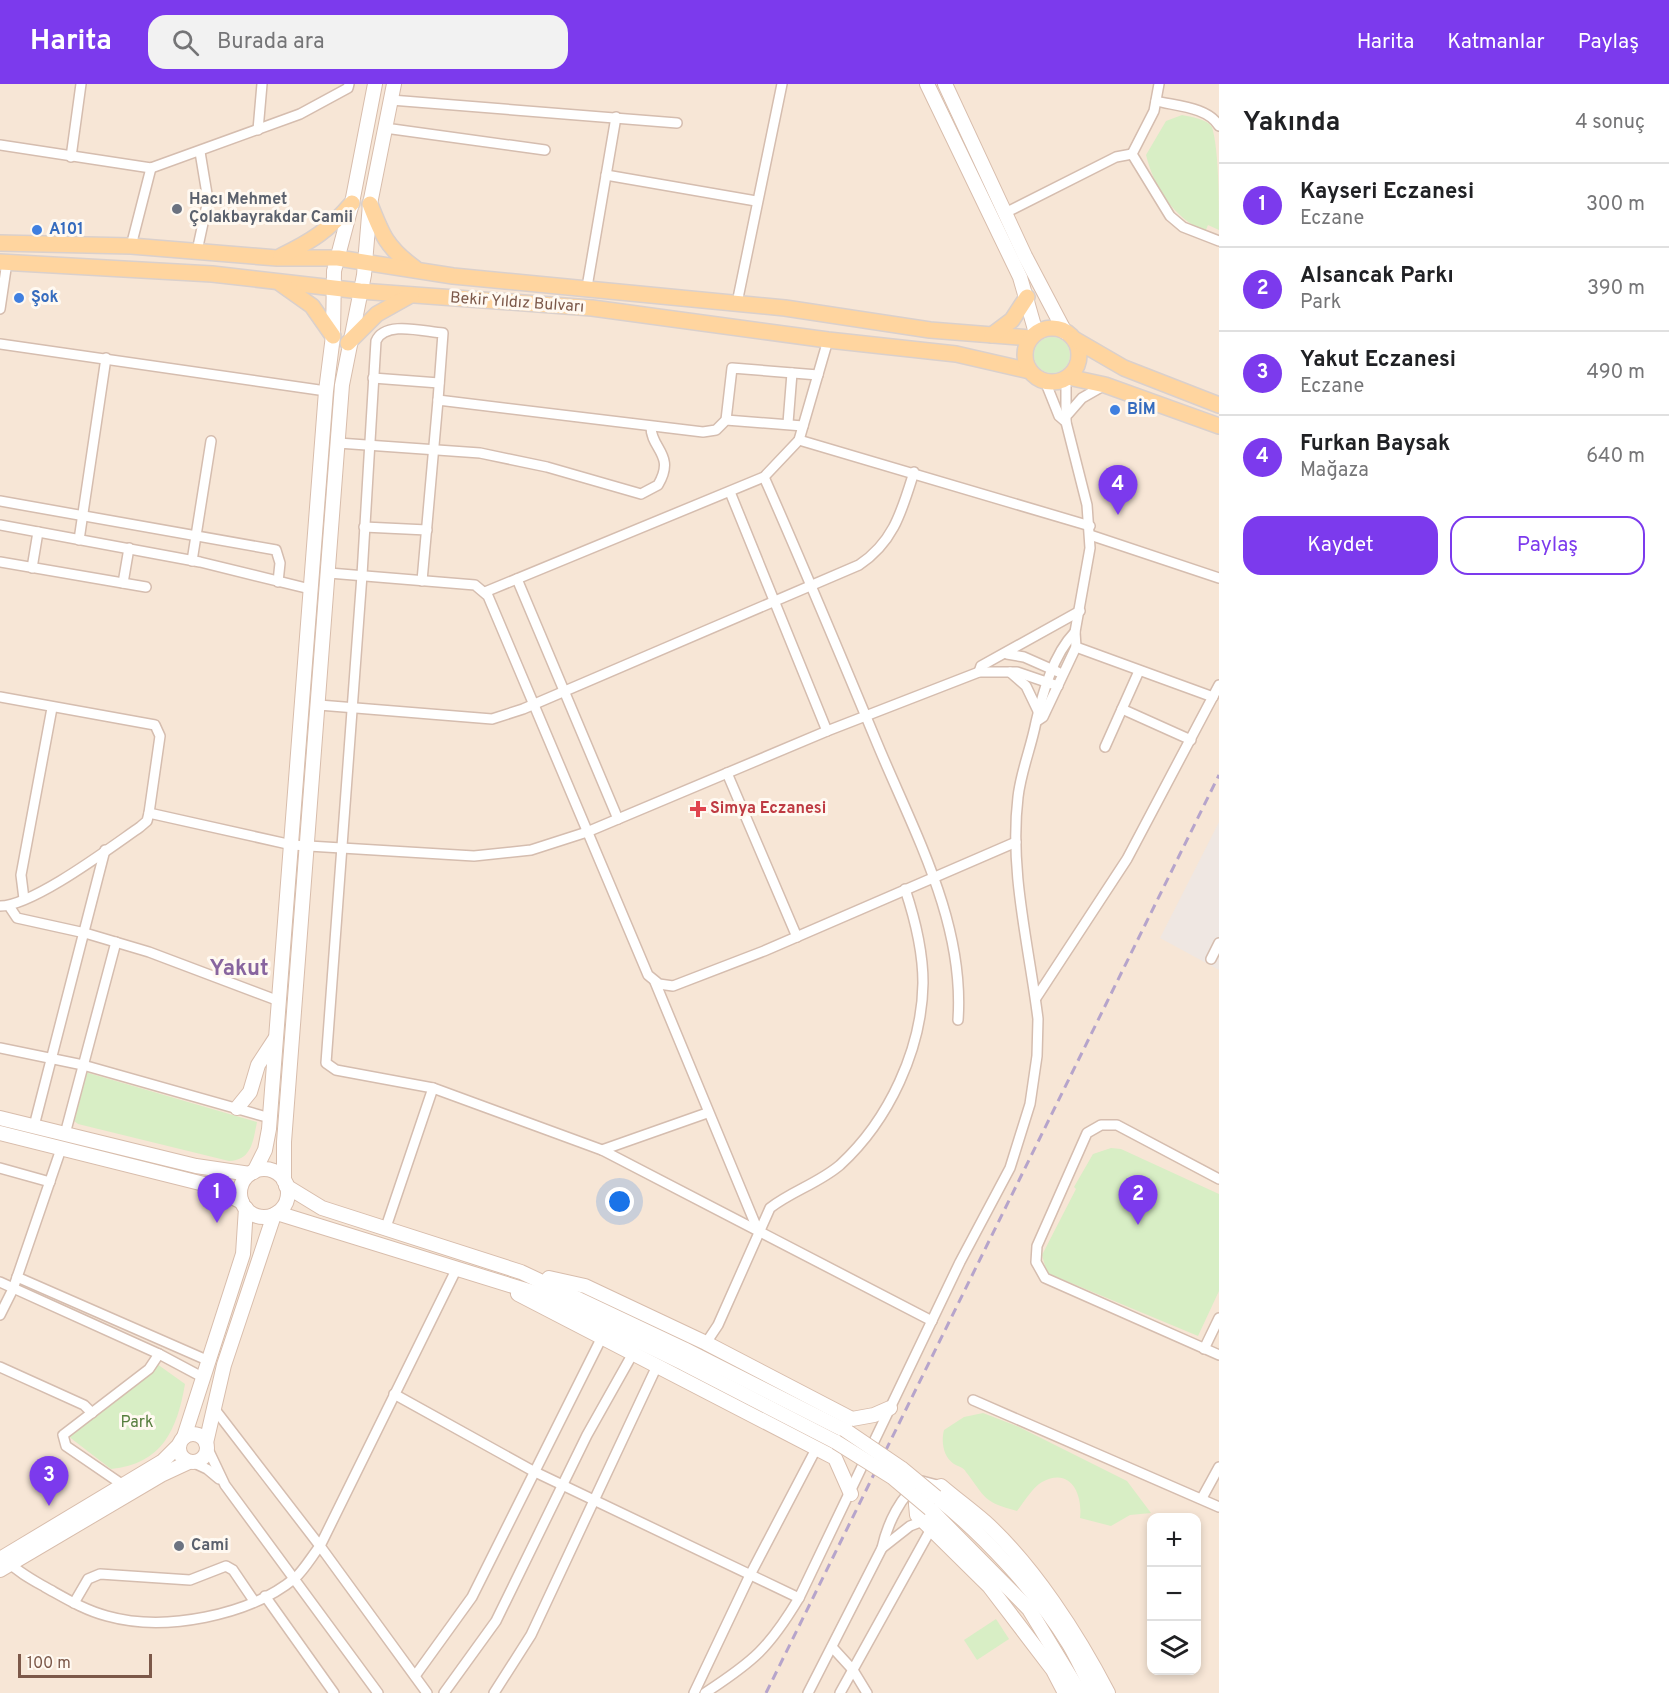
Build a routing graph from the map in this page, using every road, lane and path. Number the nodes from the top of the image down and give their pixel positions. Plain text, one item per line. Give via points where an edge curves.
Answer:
1 (81, 84) edge
2 (262, 84) edge
3 (349, 84) edge
4 (375, 84) edge
5 (394, 84) edge
6 (782, 84) edge
7 (927, 84) edge
8 (945, 84) edge
9 (1159, 84) edge
10 (391, 100) junction
11 (1156, 101) junction
12 (616, 117) junction
13 (1218, 121) edge
14 (678, 123) dead end
15 (385, 128) junction
16 (258, 130) junction
17 (0, 145) edge
18 (545, 150) dead end
19 (200, 152) junction
20 (1132, 154) junction
21 (71, 157) junction
22 (152, 168) junction
23 (606, 175) junction
24 (756, 201) junction
25 (352, 203) junction
26 (370, 204) junction
27 (1005, 213) junction
28 (1219, 241) edge
29 (0, 243) edge
30 (131, 246) junction
31 (197, 251) junction
32 (277, 258) junction
33 (338, 258) junction
34 (3, 262) edge
35 (365, 262) junction
36 (417, 270) junction
37 (279, 282) junction
38 (587, 287) junction
39 (334, 288) junction
40 (360, 291) junction
41 (411, 296) junction
42 (1027, 297) junction
43 (736, 303) junction
44 (0, 309) edge
45 (992, 335) junction
46 (1034, 335) junction
47 (1069, 335) junction
48 (333, 336) junction
49 (828, 340) junction
50 (348, 343) junction
51 (0, 344) edge
52 (106, 358) junction
53 (1030, 371) junction
54 (792, 373) junction
55 (818, 375) junction
56 (373, 378) junction
57 (1067, 378) junction
58 (1045, 381) junction
59 (439, 383) junction
60 (1105, 385) junction
61 (326, 391) junction
62 (438, 400) junction
63 (1219, 405) edge
64 (1067, 418) junction
65 (726, 420) junction
66 (788, 423) junction
67 (803, 426) junction
68 (1219, 426) edge
69 (651, 427) junction
70 (799, 440) junction
71 (211, 441) dead end
72 (338, 443) junction
73 (368, 445) junction
74 (434, 450) junction
75 (914, 472) junction
76 (764, 477) junction
77 (730, 492) junction
78 (0, 501) edge
79 (83, 515) junction
80 (0, 525) edge
81 (364, 527) junction
82 (426, 530) junction
83 (1090, 530) junction
84 (39, 532) junction
85 (197, 536) junction
86 (79, 540) junction
87 (129, 548) junction
88 (192, 561) junction
89 (0, 562) edge
90 (32, 568) junction
91 (329, 573) junction
92 (362, 575) junction
93 (1219, 578) edge
94 (517, 579) junction
95 (422, 581) junction
96 (278, 582) junction
97 (123, 583) junction
98 (812, 585) junction
99 (146, 587) dead end
100 (310, 590) junction
101 (485, 592) junction
102 (774, 602) junction
103 (1080, 612) junction
104 (1075, 632) junction
105 (1076, 647) junction
106 (1007, 654) junction
107 (1053, 669) junction
108 (1008, 671) junction
109 (1139, 671) junction
110 (979, 672) junction
111 (1063, 674) junction
112 (1048, 682) junction
113 (1219, 685) edge
114 (1058, 686) junction
115 (565, 691) junction
116 (0, 697) edge
117 (1213, 697) junction
118 (534, 704) junction
119 (319, 705) junction
120 (51, 708) junction
121 (352, 708) junction
122 (1122, 709) junction
123 (1038, 711) junction
124 (866, 716) junction
125 (1037, 721) junction
126 (827, 731) junction
127 (1191, 740) junction
128 (1105, 747) dead end
129 (727, 773) junction
130 (149, 813) junction
131 (618, 819) junction
132 (587, 832) junction
133 (1016, 842) junction
134 (292, 845) junction
135 (308, 845) junction
136 (341, 848) junction
137 (105, 850) junction
138 (933, 877) junction
139 (905, 889) junction
140 (24, 899) junction
141 (4, 906) edge
142 (86, 933) junction
143 (797, 937) junction
144 (116, 942) junction
145 (1219, 943) edge
146 (1211, 959) dead end
147 (655, 982) junction
148 (1036, 998) junction
149 (279, 1001) junction
150 (958, 1020) dead end
151 (276, 1037) junction
152 (0, 1048) edge
153 (52, 1059) junction
154 (82, 1065) junction
155 (433, 1088) junction
156 (237, 1108) junction
157 (707, 1113) junction
158 (0, 1118) edge
159 (270, 1118) junction
160 (34, 1126) junction
161 (0, 1133) edge
162 (65, 1134) junction
163 (61, 1149) junction
164 (602, 1150) junction
165 (0, 1168) edge
166 (252, 1173) junction
167 (1219, 1179) edge
168 (50, 1182) junction
169 (285, 1183) junction
170 (244, 1205) junction
171 (276, 1214) junction
172 (386, 1227) junction
173 (759, 1233) junction
174 (456, 1270) junction
175 (521, 1272) junction
176 (17, 1277) junction
177 (492, 1281) junction
178 (0, 1282) edge
179 (13, 1289) junction
180 (0, 1315) edge
181 (1219, 1318) edge
182 (932, 1322) junction
183 (601, 1339) junction
184 (706, 1343) junction
185 (1204, 1349) junction
186 (159, 1354) junction
187 (632, 1355) junction
188 (1219, 1355) edge
189 (209, 1361) junction
190 (0, 1367) edge
191 (656, 1368) junction
192 (204, 1378) junction
193 (394, 1394) junction
194 (973, 1400) dead end
195 (213, 1407) junction
196 (890, 1408) junction
197 (92, 1413) junction
198 (850, 1425) junction
199 (181, 1441) junction
200 (207, 1445) junction
201 (816, 1449) junction
202 (835, 1458) junction
203 (190, 1462) junction
204 (1219, 1467) edge
205 (533, 1470) junction
206 (123, 1485) junction
207 (225, 1485) junction
208 (565, 1486) junction
209 (851, 1494) junction
210 (936, 1497) junction
211 (1202, 1498) junction
212 (595, 1500) junction
213 (1219, 1507) edge
214 (927, 1525) junction
215 (320, 1546) junction
216 (882, 1548) junction
217 (3, 1561) edge
218 (750, 1575) junction
219 (295, 1578) junction
220 (265, 1596) junction
221 (799, 1598) junction
222 (254, 1601) junction
223 (74, 1603) junction
224 (832, 1647) junction
225 (853, 1670) junction
226 (415, 1676) junction
227 (334, 1693) edge
228 (378, 1693) edge
229 (427, 1693) edge
230 (444, 1693) edge
231 (494, 1693) edge
232 (694, 1693) edge
233 (705, 1693) edge
234 (808, 1693) edge
235 (840, 1693) edge
236 (867, 1693) edge
237 (1065, 1693) edge
238 (1080, 1693) edge
239 (1094, 1693) edge
240 (1108, 1693) edge

1 - 21 street
2 - 16 street
3 - 16 street via 312,108
4 - 25 street
5 - 10 street
6 - 24 street
7 - 42 street
8 - 27 street
9 - 11 street
10 - 12 street
10 - 15 street
11 - 13 street via 1205,113
11 - 20 street
12 - 14 street
12 - 23 street
15 - 18 street
15 - 26 street
16 - 19 street
17 - 21 street
19 - 22 street
19 - 31 street via 208,200
20 - 27 street via 1116,157
20 - 28 street via 1170,216 1183,227
21 - 22 street
22 - 30 street
23 - 24 street
23 - 38 street
24 - 43 street
25 - 32 main road via 311,242
25 - 33 street
26 - 35 street
26 - 36 main road via 384,239 394,253
27 - 47 street
29 - 30 main road, Bekir Yıldız Bulvarı
30 - 31 main road, Bekir Yıldız Bulvarı
31 - 32 main road, Bekir Yıldız Bulvarı
32 - 33 main road, Bekir Yıldız Bulvarı
33 - 35 main road, Bekir Yıldız Bulvarı
33 - 39 street
34 - 37 main road, Bekir Yıldız Bulvarı via 212,274
34 - 44 street
35 - 36 main road, Bekir Yıldız Bulvarı
35 - 40 street
36 - 38 main road, Bekir Yıldız Bulvarı
37 - 39 main road, Bekir Yıldız Bulvarı
37 - 48 main road via 312,306
38 - 43 main road, Bekir Yıldız Bulvarı
39 - 40 main road, Bekir Yıldız Bulvarı
39 - 48 street
40 - 41 main road, Bekir Yıldız Bulvarı
40 - 50 street
41 - 49 main road, Bekir Yıldız Bulvarı via 592,308
41 - 50 main road via 377,314
42 - 45 main road via 1012,320
42 - 46 street
43 - 45 main road, Bekir Yıldız Bulvarı
45 - 46 main road, Bekir Yıldız Bulvarı
46 - 47 main road via 1053,328
46 - 53 main road via 1025,354
47 - 57 main road via 1078,350 1078,362
47 - 63 main road via 1124,368
48 - 61 street
49 - 53 main road, Bekir Yıldız Bulvarı via 956,354
49 - 55 street
50 - 72 street
51 - 52 street
52 - 61 street
52 - 79 street
53 - 58 main road
54 - 55 street
54 - 65 street via 732,368
54 - 66 street
55 - 67 street
56 - 59 street
56 - 59 street via 376,341 381,332 390,329 443,333
56 - 73 street
57 - 58 main road
57 - 60 main road
57 - 64 street
58 - 64 street via 1059,416
59 - 62 street
60 - 64 street via 1082,398
60 - 68 main road
61 - 100 street
62 - 69 street
62 - 74 street
64 - 83 street
65 - 66 street
65 - 69 street via 711,432
66 - 67 street
67 - 70 street
69 - 74 street via 665,462 658,485 641,494 524,462 480,453
70 - 75 street
70 - 76 street
71 - 85 street
72 - 73 street
72 - 91 street
73 - 74 street
73 - 81 street
74 - 82 street
75 - 83 street
75 - 98 street via 897,525 881,548 859,565
76 - 77 street
76 - 98 street
77 - 94 street
77 - 102 street
78 - 79 street
79 - 85 street
79 - 86 street
80 - 84 street
81 - 82 street
81 - 92 street
82 - 95 street
83 - 93 street
83 - 103 street
84 - 86 street
84 - 90 street
85 - 88 street
85 - 96 street via 276,550 280,563
86 - 87 street
87 - 88 street
87 - 97 street
88 - 96 street
89 - 90 street
90 - 97 street
91 - 92 street
91 - 119 street
92 - 95 street
92 - 121 street
94 - 101 street
94 - 115 street
95 - 101 street via 475,585
96 - 100 street
97 - 99 street
98 - 102 street
98 - 124 street
100 - 134 street
101 - 118 street
102 - 115 street
102 - 126 street
103 - 104 street
103 - 106 street
104 - 105 street
104 - 107 street via 1064,644
105 - 109 street
105 - 111 street
106 - 107 street
106 - 110 street via 981,666
107 - 111 street
107 - 112 street
108 - 110 street
108 - 112 street
108 - 123 street via 1026,686
109 - 117 street
109 - 122 street
110 - 124 street
111 - 114 street
112 - 114 street
112 - 123 street
113 - 117 street
114 - 125 street via 1043,717
115 - 118 street
115 - 131 street
116 - 120 street
117 - 127 street
118 - 121 street via 492,719
118 - 132 street
119 - 121 street
119 - 135 street
120 - 130 street via 157,727 159,751
120 - 140 street via 21,874
121 - 136 street
122 - 127 street
122 - 128 street
123 - 125 street
124 - 126 street
124 - 138 street
125 - 133 street via 1020,783
126 - 129 street
127 - 148 street via 1127,859
129 - 131 street
129 - 143 street
130 - 134 street
130 - 137 street via 140,827
131 - 132 street
132 - 136 street via 531,849 488,856
132 - 147 street via 648,975
133 - 138 street
133 - 148 street
134 - 135 street
134 - 149 street
135 - 136 street
135 - 169 street via 284,1142
136 - 155 street via 326,1063 336,1070
137 - 140 street
137 - 142 street
138 - 139 street
138 - 150 street via 955,949 960,990
139 - 143 street
139 - 173 street via 916,928 923,982 919,1020 904,1071 881,1115 848,1157 828,1174 770,1208
140 - 141 street
141 - 142 street via 17,918
142 - 144 street
142 - 153 street
143 - 147 street via 673,986
144 - 149 street
144 - 154 street
145 - 146 street
147 - 157 street
148 - 182 street via 1037,1056 1022,1134 1010,1168
149 - 151 street
151 - 156 street via 258,1065 250,1092
151 - 159 street
152 - 153 street
153 - 154 street
153 - 160 street
154 - 156 street
154 - 162 street
155 - 164 street
155 - 172 street
156 - 159 street
157 - 164 street
157 - 173 street
158 - 160 street
159 - 166 street via 267,1142
160 - 162 street
161 - 163 street
162 - 166 street via 196,1166
163 - 168 street
163 - 170 street via 208,1185
164 - 173 street
165 - 168 street
166 - 169 street via 272,1171
166 - 170 street via 241,1187
167 - 185 street via 1117,1125 1095,1127 1087,1133 1036,1251 1036,1262 1045,1278
168 - 176 street
169 - 171 street via 285,1204
169 - 172 street via 322,1208
170 - 171 street via 258,1216
170 - 189 street via 243,1254
171 - 174 street
171 - 195 street
172 - 175 street
173 - 182 street
173 - 184 street
174 - 177 street
174 - 193 street
175 - 184 street via 585,1286
175 - 198 street
176 - 179 street
176 - 189 street
177 - 183 street
177 - 210 street, bridge via 545,1296 582,1313 837,1442 892,1477
178 - 179 street
179 - 180 street
179 - 186 street
181 - 185 street
182 - 196 street
183 - 187 street
183 - 205 street
184 - 198 street
185 - 188 street
186 - 192 street
186 - 197 street via 149,1369
187 - 191 street
187 - 208 street via 587,1435
189 - 192 street
190 - 197 street
191 - 201 street
191 - 212 street
192 - 199 street
193 - 205 street
193 - 215 street
194 - 211 street
195 - 200 street
195 - 215 street
196 - 198 street
196 - 209 street
197 - 206 street via 66,1431 63,1442
198 - 202 street via 859,1433 857,1446
198 - 210 street, bridge
199 - 200 street via 197,1434
199 - 203 street via 180,1455
199 - 206 street via 163,1461
200 - 203 street via 201,1460
200 - 207 street
201 - 202 street
201 - 218 street
202 - 209 street
203 - 207 street via 207,1469
203 - 217 street
204 - 211 street
205 - 208 street
205 - 226 street via 472,1597
206 - 217 street
207 - 219 street
208 - 212 street
208 - 230 street via 496,1622
209 - 221 street
210 - 214 street via 924,1492 916,1504 917,1515
210 - 216 street via 922,1481 912,1487 886,1529
210 - 238 street via 1029,1609
210 - 239 street via 958,1514 1032,1593 1069,1643
210 - 240 street via 985,1522 1018,1558 1083,1645
211 - 213 street
212 - 218 street
212 - 231 street via 531,1635
214 - 216 street via 910,1526
214 - 225 street
214 - 237 street via 989,1586 1053,1670
215 - 219 street
215 - 226 street
216 - 224 street
217 - 223 street
218 - 221 street
218 - 232 street
219 - 220 street
219 - 228 street
220 - 222 street
220 - 227 street
221 - 233 street via 777,1634 754,1659
222 - 223 street via 204,1617 154,1622 117,1619
222 - 223 street via 226,1566 190,1580 96,1575 88,1579
224 - 225 street
224 - 234 street
225 - 235 street
225 - 236 street
226 - 229 street

